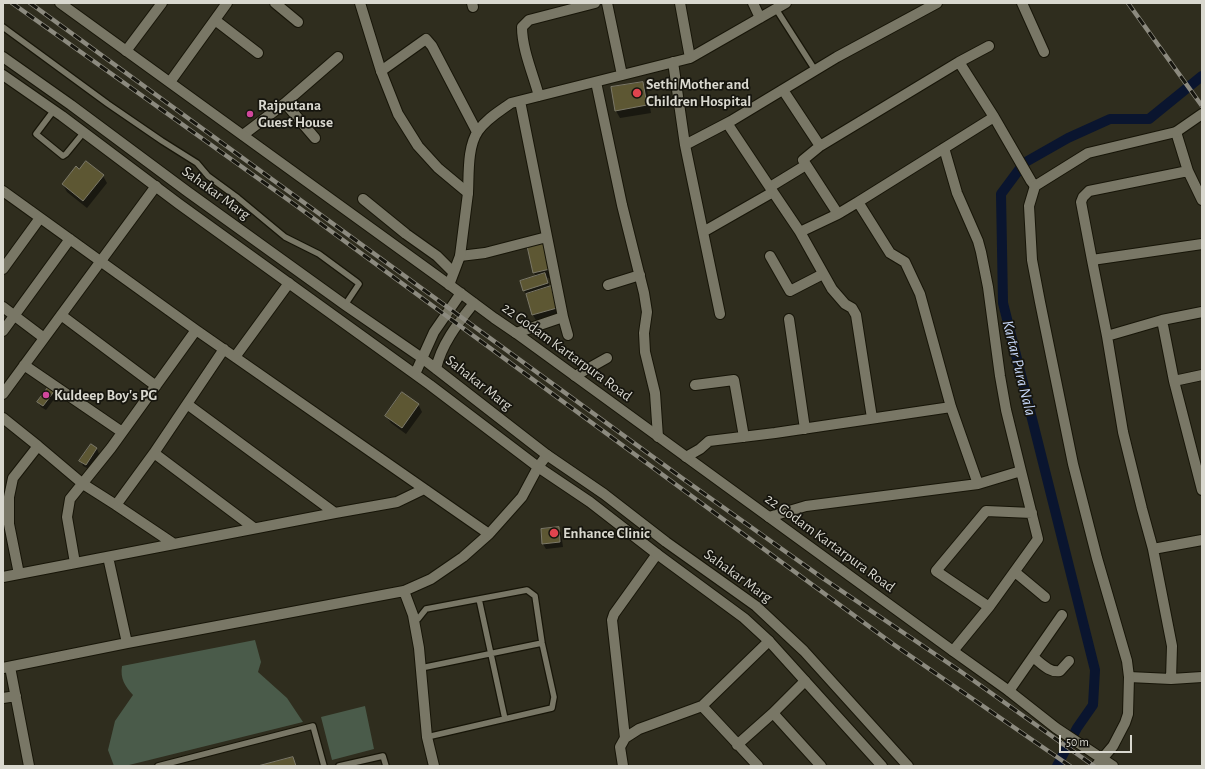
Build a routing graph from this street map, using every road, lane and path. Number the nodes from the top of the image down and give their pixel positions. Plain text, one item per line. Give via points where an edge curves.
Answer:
1 (162, 3) edge
2 (275, 3) edge
3 (360, 3) edge
4 (595, 3) edge
5 (607, 3) edge
6 (680, 3) edge
7 (753, 3) edge
8 (786, 3) edge
9 (937, 3) edge
10 (1022, 3) edge
11 (66, 4) edge
12 (222, 5) edge
13 (776, 9) junction
14 (760, 18) junction
15 (215, 20) junction
16 (298, 22) dead end
17 (3, 27) edge
18 (989, 46) dead end
19 (126, 51) junction
20 (1044, 52) dead end
21 (258, 53) dead end
22 (3, 57) edge
23 (338, 57) dead end
24 (690, 58) junction
25 (673, 62) junction
26 (959, 62) junction
27 (815, 70) junction
28 (381, 71) junction
29 (3, 75) edge
30 (622, 75) junction
31 (170, 82) junction
32 (596, 82) junction
33 (783, 90) junction
34 (539, 96) junction
35 (520, 101) junction
36 (285, 103) junction
37 (54, 110) junction
38 (1202, 114) edge
39 (994, 117) junction
40 (727, 123) junction
41 (84, 132) junction
42 (477, 132) junction
43 (1176, 132) junction
44 (243, 135) junction
45 (315, 138) dead end
46 (685, 145) junction
47 (820, 146) junction
48 (944, 148) junction
49 (806, 165) junction
50 (1188, 171) junction
51 (1033, 183) junction
52 (156, 186) junction
53 (771, 189) junction
54 (468, 193) junction
55 (4, 194) edge
56 (363, 199) dead end
57 (1202, 200) edge
58 (858, 202) junction
59 (838, 214) junction
60 (40, 218) junction
61 (703, 232) junction
62 (800, 232) junction
63 (547, 237) junction
64 (70, 239) junction
65 (1202, 244) edge
66 (460, 256) junction
67 (770, 256) dead end
68 (1092, 260) junction
69 (100, 261) junction
70 (3, 269) edge
71 (453, 272) junction
72 (823, 274) junction
73 (640, 275) junction
74 (289, 283) junction
75 (449, 284) junction
76 (608, 285) dead end
77 (461, 293) junction
78 (474, 303) junction
79 (345, 305) junction
80 (3, 307) edge
81 (1202, 312) edge
82 (720, 314) dead end
83 (14, 315) junction
84 (61, 315) junction
85 (563, 317) junction
86 (789, 319) dead end
87 (1162, 320) junction
88 (196, 330) junction
89 (3, 331) edge
90 (516, 333) junction
91 (568, 335) dead end
92 (1107, 336) junction
93 (44, 338) junction
94 (224, 350) junction
95 (235, 358) junction
96 (422, 358) junction
97 (607, 358) dead end
98 (24, 365) junction
99 (436, 369) junction
100 (415, 374) junction
101 (1202, 375) edge
102 (575, 376) junction
103 (1174, 381) junction
104 (695, 385) dead end
105 (156, 386) junction
106 (3, 394) edge
107 (187, 404) junction
108 (951, 407) junction
109 (3, 418) edge
110 (872, 418) junction
111 (805, 429) junction
112 (122, 432) junction
113 (658, 437) junction
114 (744, 437) junction
115 (38, 446) junction
116 (154, 453) junction
117 (547, 455) junction
118 (686, 457) junction
119 (538, 467) junction
120 (1021, 471) junction
121 (83, 484) junction
122 (978, 484) junction
123 (424, 489) junction
124 (1202, 490) edge
125 (116, 505) junction
126 (335, 512) junction
127 (1032, 513) junction
128 (769, 517) junction
129 (254, 528) junction
130 (489, 534) junction
131 (1202, 540) edge
132 (174, 544) junction
133 (1153, 549) junction
134 (658, 554) junction
135 (108, 557) junction
136 (75, 563) junction
137 (1015, 572) junction
138 (19, 574) junction
139 (3, 577) edge
140 (404, 592) junction
141 (1045, 597) dead end
142 (479, 599) junction
143 (989, 607) junction
144 (1062, 615) dead end
145 (414, 620) junction
146 (769, 641) junction
147 (128, 643) junction
148 (542, 644) junction
149 (952, 652) junction
150 (491, 653) junction
151 (1033, 657) junction
152 (1069, 661) dead end
153 (6, 667) edge
154 (421, 668) junction
155 (1130, 677) junction
156 (1202, 677) edge
157 (1171, 679) junction
158 (805, 681) junction
159 (1009, 692) junction
160 (16, 696) junction
161 (3, 698) edge
162 (702, 706) junction
163 (773, 713) junction
164 (505, 719) junction
165 (427, 737) junction
166 (625, 738) junction
167 (737, 745) junction
168 (1097, 760) edge
169 (29, 766) edge
170 (158, 766) edge
171 (324, 766) edge
172 (339, 766) edge
173 (386, 766) edge
174 (434, 766) edge
175 (623, 766) edge
176 (758, 766) edge
177 (821, 766) edge
178 (882, 766) edge
179 (908, 766) edge
180 (1113, 766) edge

1 - 19 street
2 - 16 street
3 - 28 street
4 - 34 street via 529,20 522,27 524,46
5 - 30 street
6 - 24 street
7 - 14 street
8 - 13 street
9 - 27 street
10 - 20 street
11 - 19 street, 22 Godam Kartarpura Road
12 - 15 street
13 - 14 street
13 - 27 lane
14 - 24 street
15 - 21 street
15 - 31 street
17 - 79 lane via 108,104 197,163 208,176 284,237 319,254 360,284
18 - 26 street
19 - 31 street, 22 Godam Kartarpura Road
22 - 79 street, Sahakar Marg
23 - 36 street
24 - 25 street
25 - 30 street
25 - 46 street
26 - 39 street
26 - 47 street
27 - 33 street
28 - 42 street via 426,39
28 - 54 street via 398,114 418,146 438,168
29 - 37 street, Sahakar Marg
30 - 32 street
31 - 44 street, 22 Godam Kartarpura Road
32 - 34 street
32 - 73 street
33 - 40 street
33 - 47 street
34 - 35 street
35 - 42 street via 511,103 489,119
35 - 63 street
36 - 44 street
36 - 45 street
37 - 41 street, Sahakar Marg
37 - 41 lane via 36,134 63,156
38 - 43 street
39 - 48 street
39 - 51 street
40 - 46 street
40 - 53 street
41 - 52 street, Sahakar Marg
42 - 54 street via 471,149
43 - 50 street
43 - 51 street via 1088,153
44 - 75 street, 22 Godam Kartarpura Road
46 - 61 street
47 - 49 street via 802,160
48 - 58 street
48 - 120 street via 956,193 981,252 1003,397
49 - 53 street
49 - 59 street
50 - 57 street
50 - 68 street via 1090,191 1083,197 1081,202
51 - 155 street via 1029,206 1032,260 1040,302 1072,464
52 - 69 street
52 - 74 street, Sahakar Marg
53 - 61 street
53 - 62 street
54 - 66 street
55 - 60 street
56 - 71 street
58 - 59 street
58 - 108 street via 890,253 905,262 920,294
59 - 62 street
60 - 64 street
60 - 70 street
61 - 82 street
62 - 72 street
63 - 66 street via 485,253
63 - 85 street
64 - 69 street
64 - 83 street
65 - 68 street
66 - 71 street
67 - 72 street via 790,291
68 - 92 street
69 - 84 street
69 - 88 street
71 - 75 street
72 - 110 street via 832,289 856,315
73 - 76 street
73 - 113 street via 647,312 645,352 655,393
74 - 95 street
74 - 100 street, Sahakar Marg
75 - 77 street, 22 Godam Kartarpura Road
77 - 78 street, 22 Godam Kartarpura Road
77 - 96 street via 434,332
78 - 90 street, 22 Godam Kartarpura Road
78 - 99 street via 443,348
79 - 96 street, Sahakar Marg
80 - 83 street
81 - 87 street
83 - 89 street
83 - 93 street
84 - 93 street
84 - 105 street
85 - 90 street
85 - 91 street
86 - 111 street
87 - 92 street
87 - 103 street
88 - 94 street
88 - 105 street
90 - 102 street, 22 Godam Kartarpura Road
92 - 133 street via 1123,432
93 - 98 street
94 - 95 street
94 - 107 street
95 - 123 street
96 - 99 street, Sahakar Marg
96 - 100 street
97 - 102 street
98 - 106 street
98 - 112 street
99 - 117 street, Sahakar Marg
100 - 119 street, Sahakar Marg
101 - 103 street
102 - 113 street, 22 Godam Kartarpura Road
103 - 124 street
104 - 114 street via 734,380
105 - 112 street
107 - 116 street
107 - 126 street
108 - 110 street
108 - 122 street
109 - 115 street
110 - 111 street
111 - 114 street
112 - 121 street
113 - 118 street, 22 Godam Kartarpura Road
114 - 118 street via 709,441
115 - 121 street
115 - 138 street via 14,478 9,497 9,524
116 - 125 street
116 - 129 street
117 - 119 street
117 - 179 street, Sahakar Marg via 756,606 804,651
118 - 128 street, 22 Godam Kartarpura Road
119 - 130 street via 522,497
119 - 134 street, Sahakar Marg via 590,502
120 - 122 street
120 - 127 street
121 - 125 street
121 - 136 street via 70,499 67,517
122 - 128 street via 806,506
123 - 126 street via 397,502
123 - 130 street
125 - 132 street
126 - 129 street
127 - 137 street via 1038,539
127 - 143 street via 986,511 936,571
128 - 149 street, 22 Godam Kartarpura Road
129 - 132 street
130 - 140 street via 463,557 431,579
131 - 133 street
132 - 135 street
133 - 157 street via 1172,646
134 - 146 street, Sahakar Marg via 744,618
134 - 166 street via 612,620
135 - 136 street
135 - 147 street
136 - 138 street
137 - 141 street
137 - 143 street
138 - 139 street
140 - 145 street
140 - 147 street
142 - 145 lane via 426,609
142 - 148 lane via 527,590 535,596
142 - 150 lane
143 - 149 street
144 - 151 street
145 - 154 street
146 - 158 street, Sahakar Marg
146 - 162 street
147 - 153 street
148 - 150 lane
148 - 164 lane via 554,697 552,708
149 - 159 street, 22 Godam Kartarpura Road
150 - 154 lane
150 - 164 lane
151 - 152 street via 1055,672 1060,671
151 - 159 street
153 - 160 street
154 - 165 street
155 - 157 street
155 - 168 street via 1128,714 1125,723 1113,746
156 - 157 street
158 - 163 street
158 - 178 street, Sahakar Marg
159 - 168 street, 22 Godam Kartarpura Road
160 - 161 street
160 - 169 street
162 - 166 street via 639,729
162 - 167 street
163 - 167 street
163 - 177 street
164 - 165 lane
165 - 174 street
166 - 175 street via 620,747
167 - 176 street
168 - 180 street, 22 Godam Kartarpura Road
170 - 171 lane via 313,726
172 - 173 lane via 383,756

